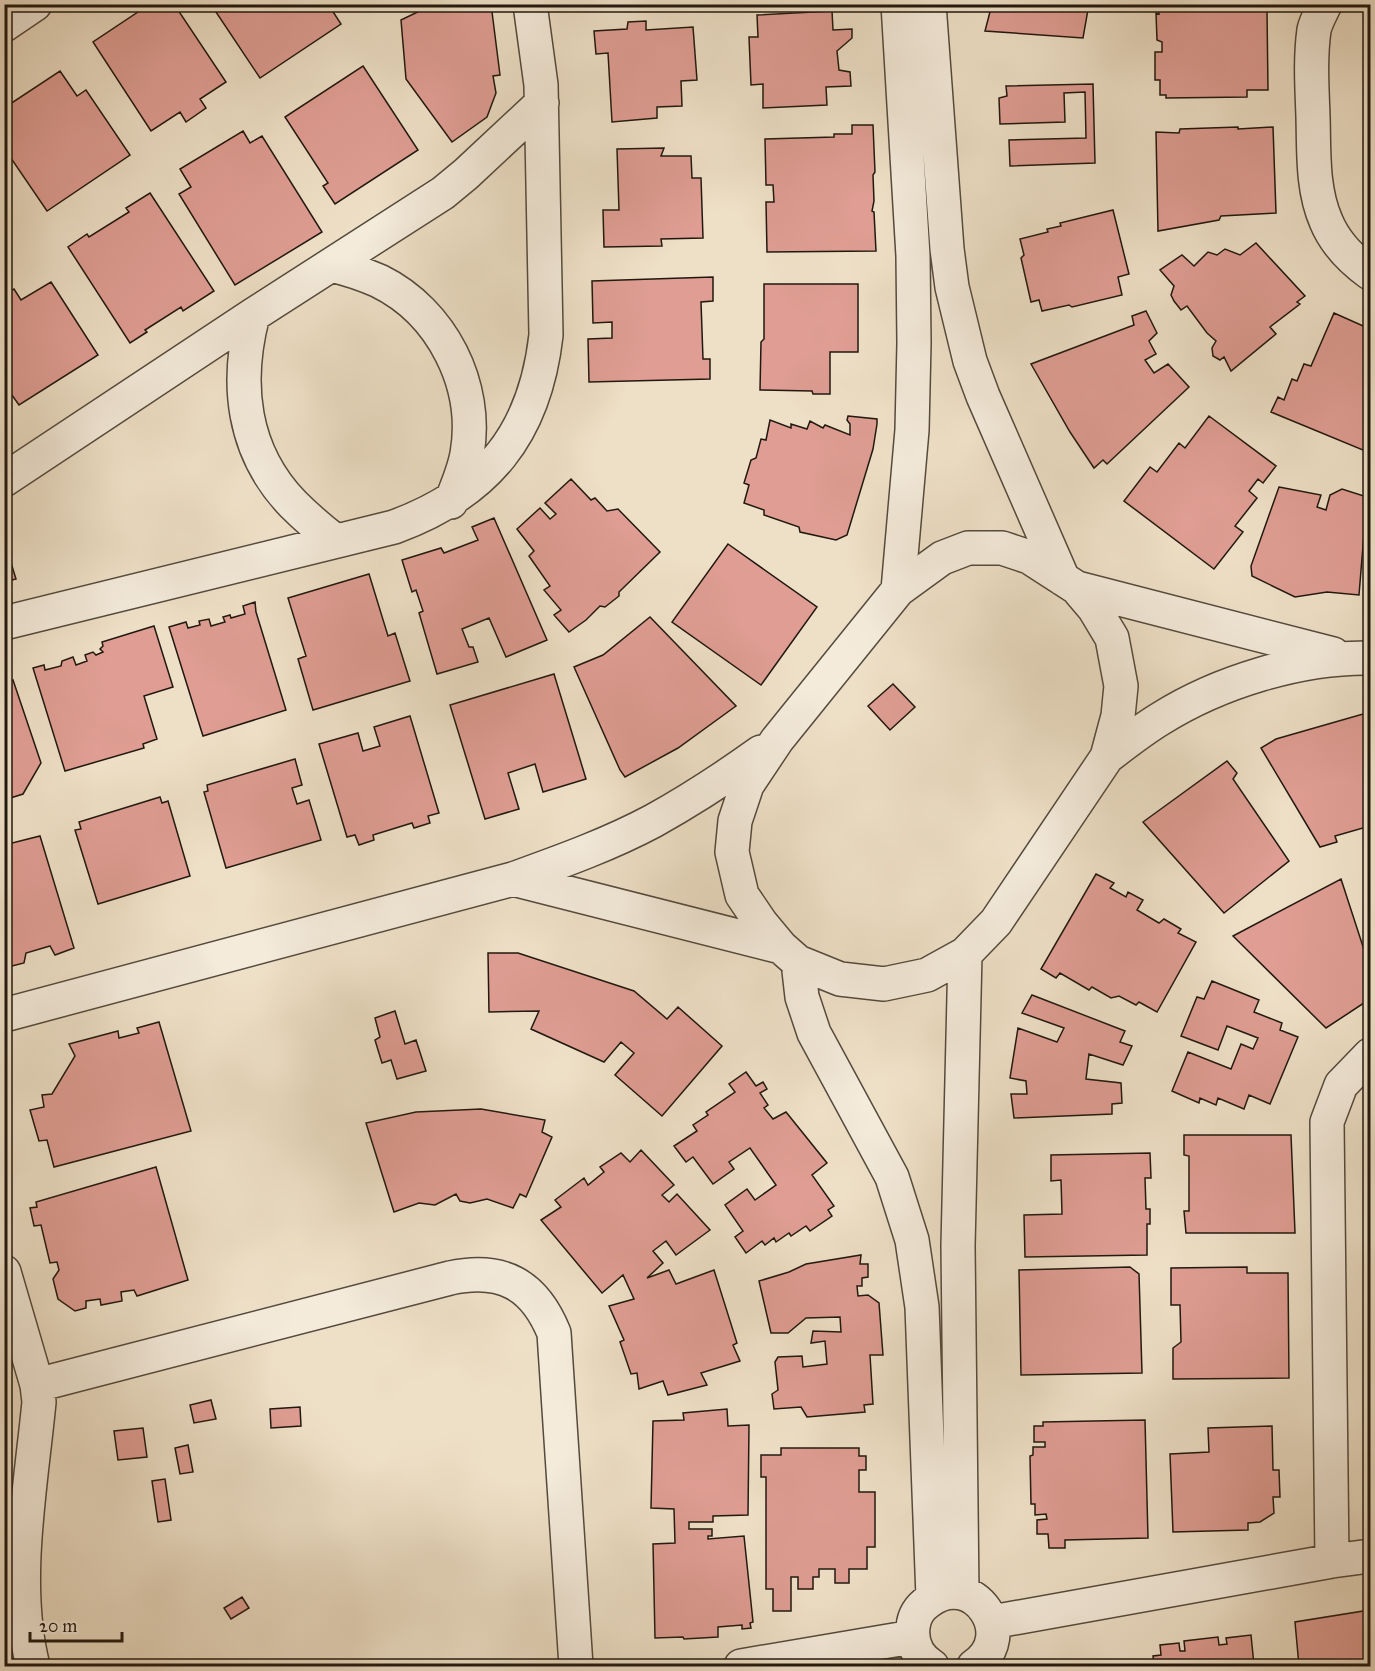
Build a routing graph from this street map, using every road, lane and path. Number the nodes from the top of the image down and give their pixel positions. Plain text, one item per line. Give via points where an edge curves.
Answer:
1 (35, 4) edge
2 (530, 4) edge
3 (898, 4) edge
4 (929, 4) edge
5 (1325, 4) edge
6 (4, 25) edge
7 (542, 103) junction
8 (331, 266) junction
9 (1371, 273) edge
10 (253, 315) junction
11 (4, 480) edge
12 (451, 502) junction
13 (334, 540) junction
14 (1070, 583) junction
15 (898, 590) junction
16 (4, 623) edge
17 (1359, 658) edge
18 (777, 740) junction
19 (1107, 757) junction
20 (513, 879) junction
21 (965, 954) junction
22 (789, 955) junction
23 (4, 1015) edge
24 (1371, 1055) edge
25 (4, 1272) edge
26 (37, 1385) junction
27 (1371, 1556) edge
28 (1332, 1561) junction
29 (948, 1595) junction
30 (992, 1623) junction
31 (912, 1636) junction
32 (33, 1666) edge
33 (576, 1666) edge
34 (741, 1666) edge
35 (931, 1666) edge
36 (974, 1666) edge

1 - 6 street
2 - 7 street
3 - 15 street via 913,256 914,344 912,430
4 - 14 street via 947,249 960,325 983,396
5 - 9 street via 1315,27 1311,60 1319,200 1326,223 1339,244
7 - 8 street via 443,194
7 - 12 street via 546,335 543,363 526,416 512,441 476,483
8 - 10 street
8 - 12 street via 356,272 402,295 438,331 452,353 467,402 469,428 463,470
10 - 11 street
10 - 13 street via 243,364 243,389 253,438 263,461 292,503
12 - 13 street via 394,527
13 - 16 street
14 - 15 street via 1029,557 1002,548 968,548 942,558
14 - 17 street
14 - 19 street via 1094,608 1112,638 1121,686
15 - 18 street
17 - 19 street via 1282,668 1219,689 1160,718
18 - 20 street via 717,784 652,822
18 - 22 street via 747,785 735,821 732,852 742,895
19 - 21 street via 996,922
20 - 22 street
20 - 23 street
21 - 22 street via 927,975 884,984 840,979
21 - 29 street
22 - 29 street via 814,1033 892,1176 912,1240 922,1307
24 - 28 street via 1341,1085 1326,1122
25 - 26 street
26 - 32 street via 24,1607
26 - 33 street via 450,1278 494,1275 514,1283 546,1313 554,1333
27 - 28 street
28 - 30 street
29 - 30 street via 976,1599
29 - 31 street via 924,1604 917,1613
30 - 36 street via 987,1654
31 - 34 street
31 - 35 street via 921,1658

